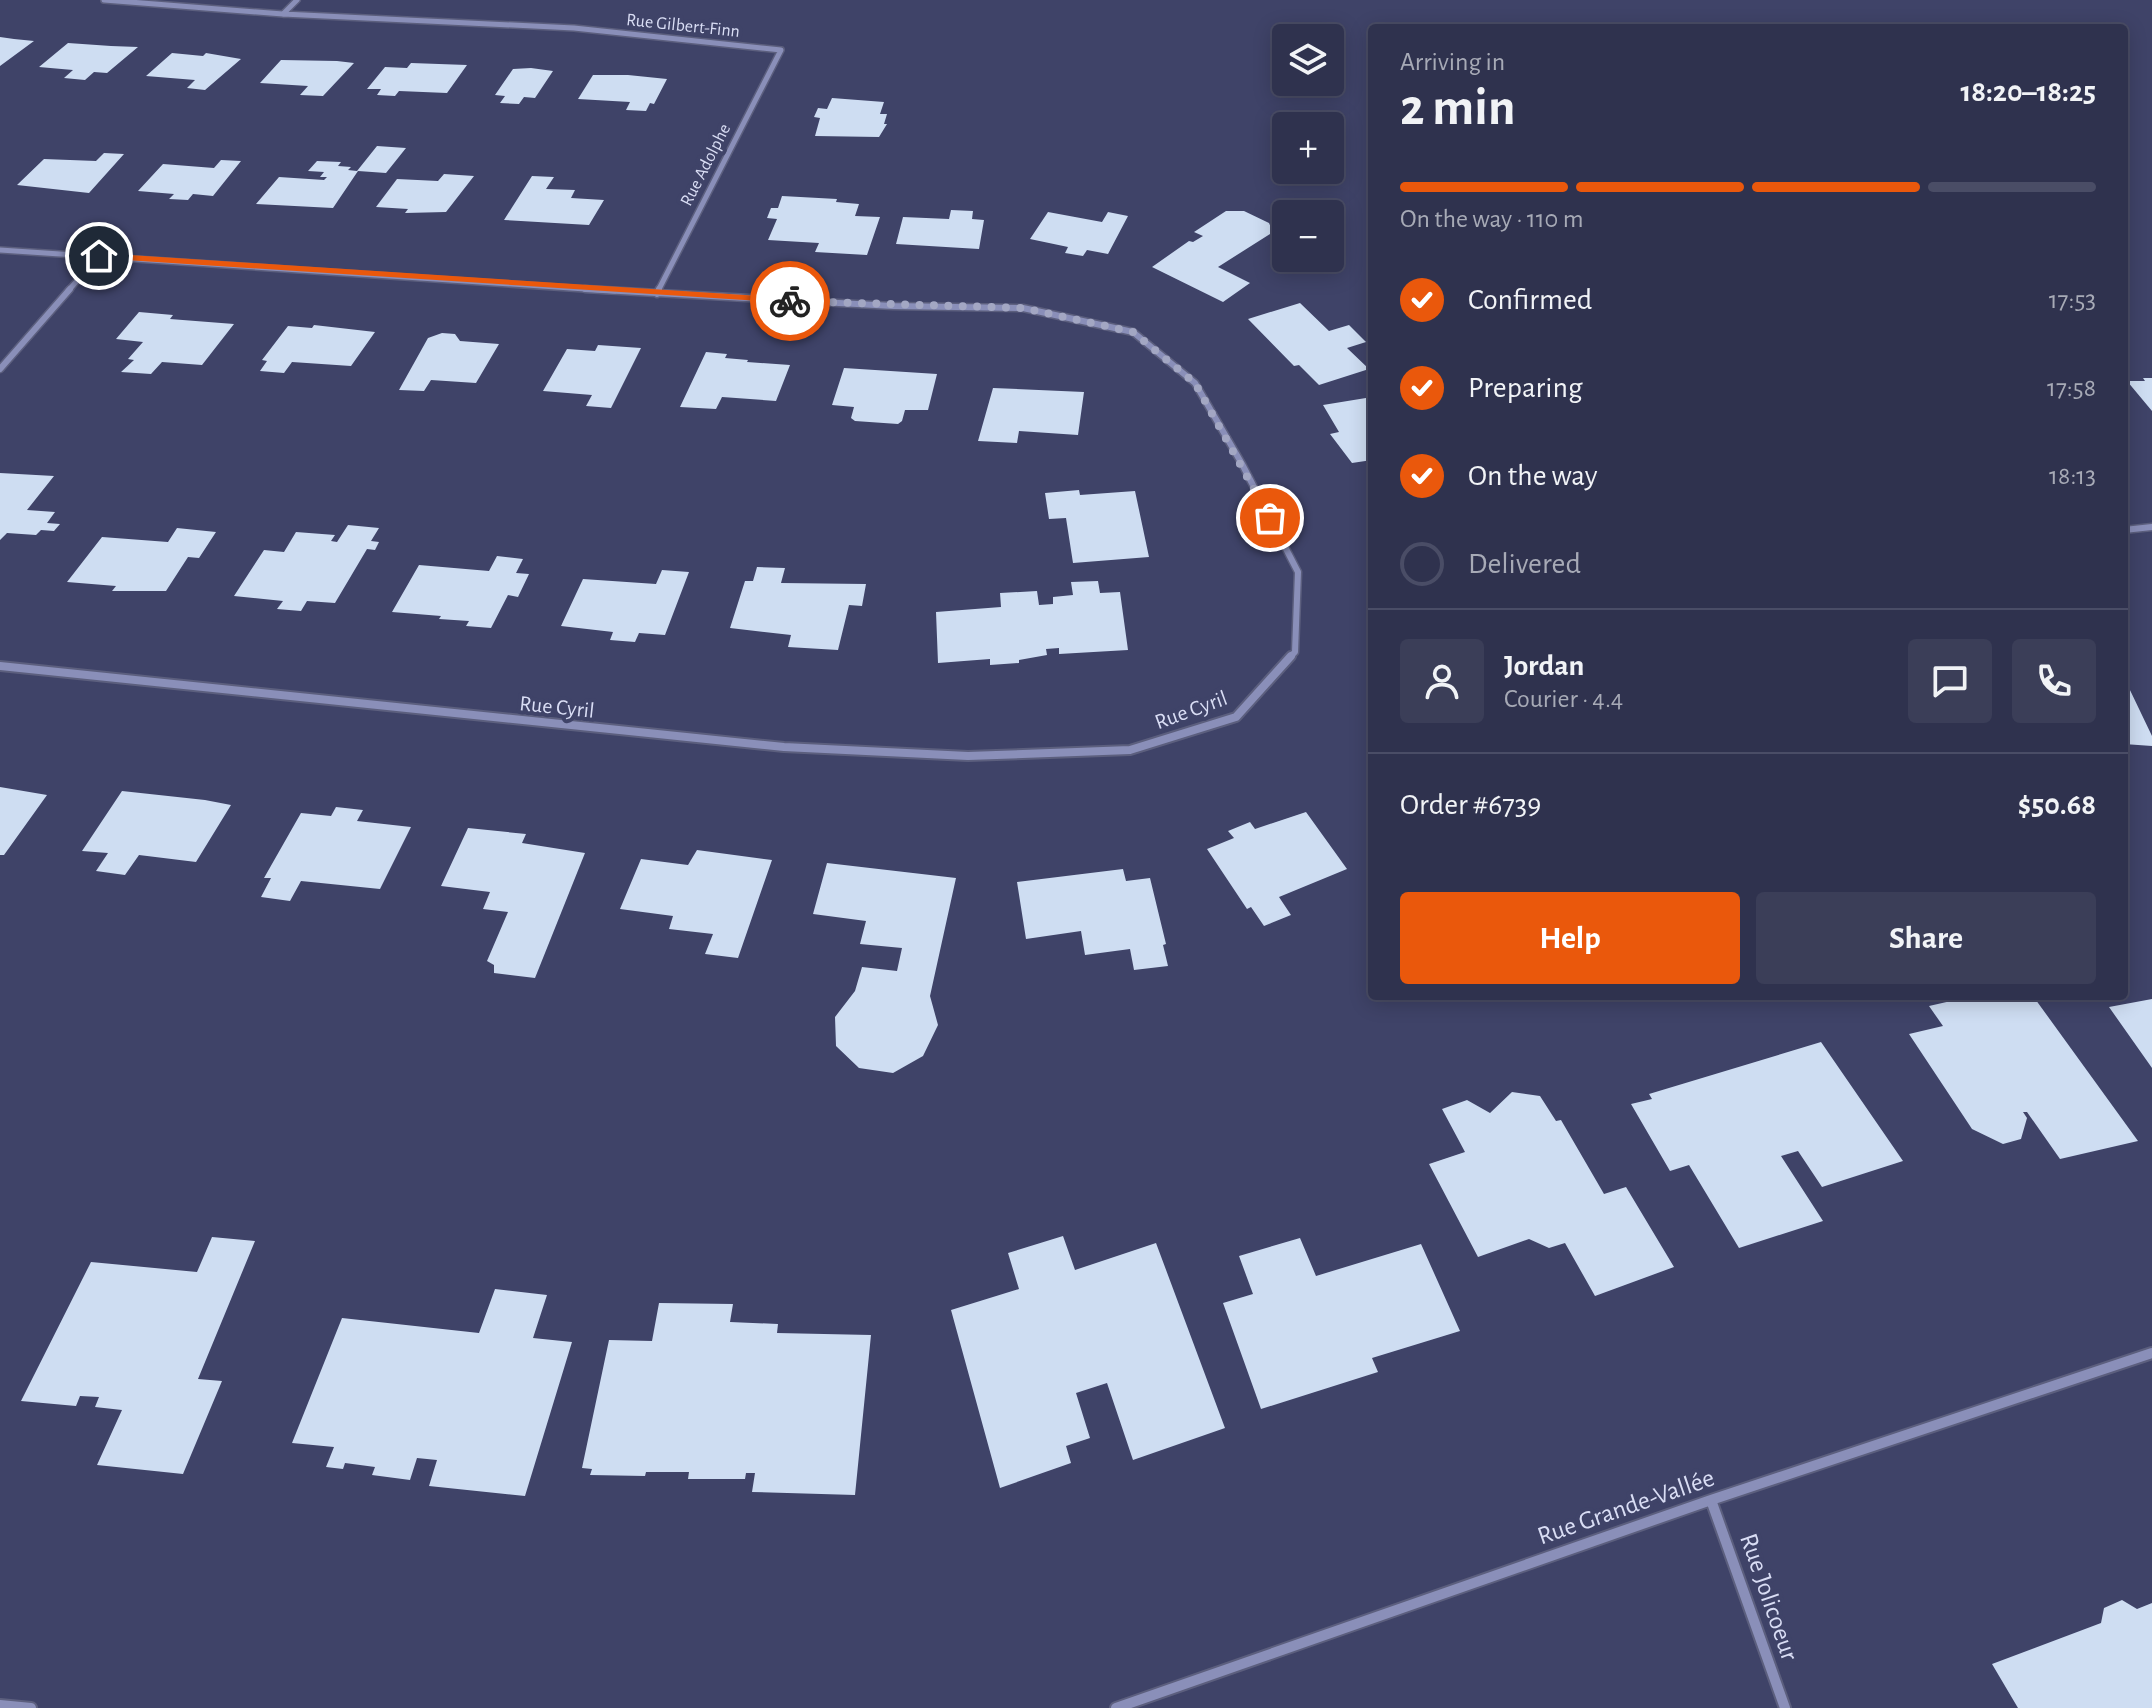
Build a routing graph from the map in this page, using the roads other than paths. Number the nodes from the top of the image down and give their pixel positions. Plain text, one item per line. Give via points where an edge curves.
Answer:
1 (104, 0) edge
2 (297, 0) edge
3 (283, 14) junction
4 (781, 50) joint
5 (0, 250) edge
6 (99, 256) junction
7 (657, 294) junction
8 (0, 369) edge
9 (2152, 527) edge
10 (2128, 530) edge
11 (0, 666) edge
12 (2152, 1353) edge
13 (1711, 1500) junction
14 (0, 1705) edge
15 (31, 1708) edge
16 (1116, 1708) edge
17 (1785, 1708) edge

1 - 3 street, Rue Gilbert-Finn
2 - 3 street
3 - 4 street, Rue Gilbert-Finn via 574,28
4 - 7 street, Rue Adolphe
5 - 6 street, Rue Cyril
6 - 7 street, Rue Cyril
6 - 8 street
7 - 11 street, Rue Cyril via 1023,308 1133,332 1195,383 1298,572 1295,652 1236,717 1221,722 1130,750 968,756 769,746
9 - 10 street
12 - 13 street, Rue Grande-Vallée
13 - 16 street, Rue Grande-Vallée
13 - 17 street, Rue Jolicoeur
14 - 15 street

